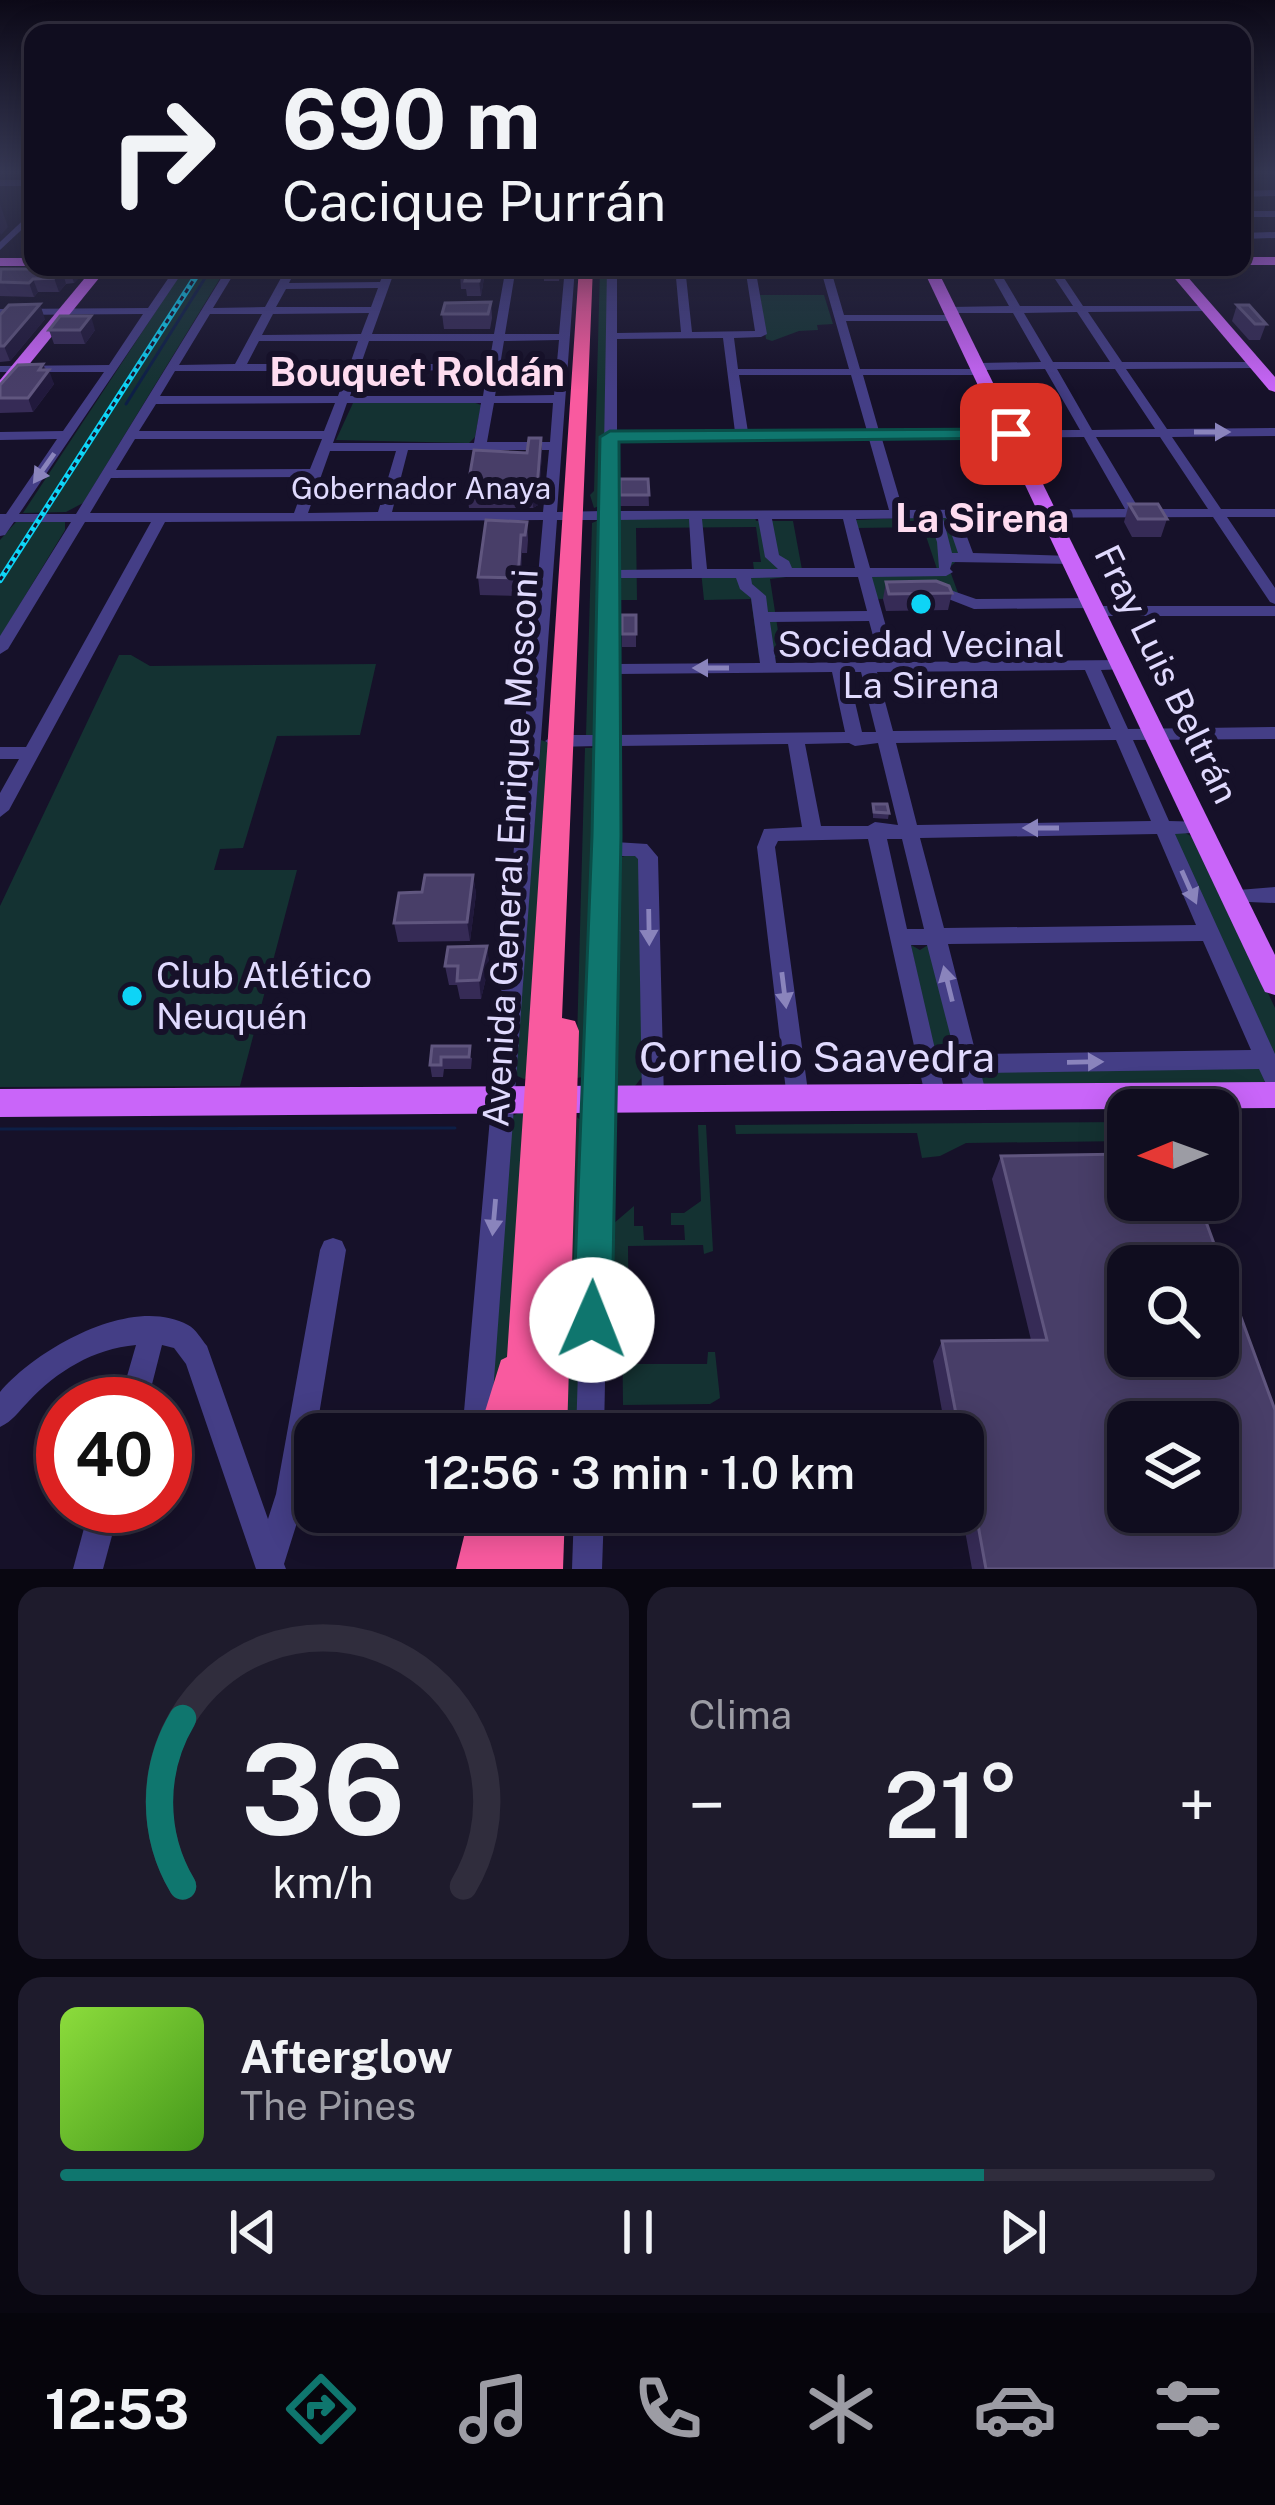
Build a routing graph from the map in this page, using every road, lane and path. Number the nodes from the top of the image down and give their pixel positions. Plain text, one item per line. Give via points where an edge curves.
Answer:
1 (93, 276) edge
2 (175, 276) edge
3 (227, 276) edge
4 (287, 276) edge
5 (388, 276) edge
6 (510, 276) edge
7 (569, 276) edge
8 (591, 276) edge
9 (612, 276) edge
10 (681, 276) edge
11 (751, 276) edge
12 (828, 276) edge
13 (933, 276) edge
14 (997, 276) edge
15 (1058, 276) edge
16 (1180, 276) edge
17 (282, 286) junction
18 (384, 286) junction
19 (1208, 308) junction
20 (1016, 309) junction
21 (1080, 309) junction
22 (269, 310) junction
23 (375, 310) junction
24 (64, 311) junction
25 (151, 311) junction
26 (206, 311) junction
27 (0, 312) edge
28 (952, 314) junction
29 (840, 318) junction
30 (728, 335) junction
31 (611, 336) junction
32 (687, 336) junction
33 (564, 337) junction
34 (255, 338) junction
35 (365, 338) junction
36 (499, 338) junction
37 (1118, 365) junction
38 (1256, 365) junction
39 (1048, 366) junction
40 (494, 367) junction
41 (112, 368) junction
42 (171, 368) junction
43 (239, 368) junction
44 (354, 368) junction
45 (9, 369) edge
46 (980, 369) junction
47 (856, 372) junction
48 (734, 373) junction
49 (1275, 387) edge
50 (0, 390) edge
51 (488, 399) junction
52 (559, 399) junction
53 (151, 400) junction
54 (343, 400) junction
55 (1275, 432) edge
56 (1087, 433) junction
57 (1163, 433) junction
58 (1011, 434) junction
59 (130, 435) junction
60 (742, 435) junction
61 (874, 435) junction
62 (0, 436) edge
63 (67, 436) junction
64 (610, 437) junction
65 (327, 441) junction
66 (480, 446) junction
67 (555, 446) junction
68 (403, 447) junction
69 (316, 473) junction
70 (106, 474) junction
71 (764, 513) junction
72 (848, 513) junction
73 (897, 513) junction
74 (942, 513) junction
75 (1049, 513) junction
76 (1134, 513) junction
77 (1217, 513) junction
78 (1275, 513) edge
79 (589, 514) junction
80 (695, 514) junction
81 (300, 515) junction
82 (384, 515) junction
83 (549, 515) junction
84 (80, 516) junction
85 (161, 516) junction
86 (3, 522) edge
87 (945, 557) junction
88 (967, 557) junction
89 (1072, 560) junction
90 (785, 568) junction
91 (864, 572) junction
92 (609, 574) junction
93 (700, 574) junction
94 (744, 580) junction
95 (929, 587) edge
96 (948, 593) junction
97 (1275, 599) edge
98 (1095, 607) junction
99 (1275, 611) edge
100 (876, 616) junction
101 (762, 617) junction
102 (0, 649) edge
103 (1090, 665) junction
104 (1123, 665) junction
105 (839, 667) junction
106 (879, 667) junction
107 (769, 668) junction
108 (608, 669) junction
109 (607, 717) junction
110 (532, 727) junction
111 (1275, 733) edge
112 (1155, 734) junction
113 (1122, 736) junction
114 (886, 739) junction
115 (796, 740) junction
116 (855, 740) junction
117 (568, 742) junction
118 (607, 742) junction
119 (640, 742) junction
120 (0, 753) edge
121 (31, 753) junction
122 (0, 810) edge
123 (1200, 826) junction
124 (1162, 827) junction
125 (909, 829) junction
126 (812, 830) junction
127 (875, 830) junction
128 (606, 849) junction
129 (1233, 896) junction
130 (1275, 896) edge
131 (1210, 933) junction
132 (936, 936) junction
133 (898, 937) junction
134 (1275, 984) edge
135 (968, 1064) junction
136 (1271, 1069) edge
137 (1275, 1095) edge
138 (935, 1097) junction
139 (976, 1097) junction
140 (798, 1099) junction
141 (550, 1100) junction
142 (652, 1100) junction
143 (0, 1103) edge
144 (333, 1250) dead end
145 (529, 1318) junction
146 (153, 1330) junction
147 (140, 1377) edge
148 (0, 1413) edge
149 (481, 1413) edge
150 (505, 1413) edge
151 (524, 1413) edge
152 (546, 1413) edge
153 (587, 1413) edge
154 (98, 1533) edge
155 (468, 1533) edge
156 (487, 1533) edge
157 (517, 1533) edge
158 (542, 1533) edge
159 (588, 1533) edge
160 (270, 1567) edge
161 (88, 1569) edge
162 (465, 1569) edge
163 (479, 1569) edge
164 (515, 1569) edge
165 (540, 1569) edge
166 (587, 1569) edge

1 - 24 main road
2 - 25 street
3 - 26 street
4 - 17 street
5 - 18 street
6 - 36 street
7 - 33 street
8 - 79 highway, Avenida General Enrique Mosconi
9 - 31 street
10 - 32 street
11 - 30 street via 761,334
12 - 29 street
13 - 28 main road, Fray Luis Beltrán
14 - 20 street
15 - 21 street
16 - 19 main road
17 - 18 street
17 - 22 street
18 - 23 street
19 - 21 street
19 - 38 main road
20 - 21 street
20 - 28 street
20 - 39 street
21 - 37 street
22 - 23 street
22 - 26 street
22 - 34 street
23 - 35 street
24 - 25 street
24 - 27 street
24 - 45 main road
25 - 41 street
26 - 42 street
28 - 29 street
28 - 46 main road, Fray Luis Beltrán
29 - 47 street
30 - 32 street
30 - 48 street
31 - 32 street
31 - 64 street
33 - 36 street
33 - 52 street
34 - 35 street
34 - 43 street
35 - 36 street
35 - 44 street
36 - 40 street
37 - 38 street
37 - 39 street
37 - 57 street
38 - 49 main road
39 - 46 street
39 - 56 street
40 - 44 street
40 - 51 street
41 - 45 street
41 - 63 street
42 - 43 street
42 - 53 street
43 - 44 street
44 - 54 street
45 - 50 main road
46 - 47 street
46 - 58 main road, Fray Luis Beltrán
47 - 48 street
47 - 61 street
48 - 60 street
51 - 52 street
51 - 54 street
51 - 66 street
52 - 67 street
53 - 54 street
53 - 59 street
54 - 65 street
57 -> 55 street
56 - 57 street
56 - 58 street
56 - 76 street
57 - 77 street
58 - 61 street
58 - 75 main road, Fray Luis Beltrán
59 - 65 street
59 - 70 street
60 - 61 street
60 - 64 street
61 - 73 street
62 - 63 street
63 -> 86 street
64 - 79 street
65 - 68 street
65 - 69 street
66 - 67 street
66 - 68 street
67 - 83 street
68 - 82 street
69 - 70 street
69 - 81 street
70 - 84 street
71 - 72 street, Gobernador Anaya
71 - 80 street, Gobernador Anaya
71 - 90 street via 772,557
72 - 73 street, Gobernador Anaya
72 - 91 street
73 - 74 street, Gobernador Anaya
74 - 75 street, Gobernador Anaya
74 - 87 street
74 - 88 street
75 - 76 street, Gobernador Anaya
75 - 89 main road, Fray Luis Beltrán
76 - 77 street, Gobernador Anaya
77 - 78 street, Gobernador Anaya
77 - 97 street
79 - 80 street, Gobernador Anaya
79 - 83 street, Gobernador Anaya
79 - 92 street
79 - 117 highway, Avenida General Enrique Mosconi
80 - 93 street
81 - 82 street, Gobernador Anaya
81 - 85 street, Gobernador Anaya
82 - 83 street, Gobernador Anaya
83 - 110 street
84 - 85 street, Gobernador Anaya
84 - 86 street, Gobernador Anaya
84 - 102 street
85 - 121 street
87 - 88 street
87 - 91 street
87 - 96 street
88 - 89 street
89 - 98 main road, Fray Luis Beltrán
90 - 91 street
90 - 94 street
91 - 100 street
92 - 93 street
92 - 108 street
93 - 94 street
94 - 101 street
95 - 96 street
96 - 98 street via 974,604
98 - 99 street
98 - 104 main road, Fray Luis Beltrán
100 - 101 street
100 - 106 street
101 - 107 street
103 - 104 street
103 - 106 street
103 - 113 street, Fray Luis Beltrán
104 - 112 main road, Fray Luis Beltrán
105 - 106 street
105 - 107 street
105 - 116 street
106 - 114 street
107 -> 108 street
108 - 109 street
109 - 118 street
109 - 119 street via 617,735
110 - 117 street via 544,739
110 - 141 street
111 - 112 street
112 - 113 street
112 - 123 main road, Fray Luis Beltrán
113 - 114 street
113 - 124 street, Fray Luis Beltrán
114 - 116 street
114 - 125 street
115 - 116 street
115 - 119 street
115 - 126 street
117 - 118 street
117 - 141 highway, Avenida General Enrique Mosconi
118 - 119 street
118 - 128 street
120 - 121 street
121 - 122 street
123 - 124 street
123 - 129 main road, Fray Luis Beltrán
124 -> 125 street
124 -> 131 street, Fray Luis Beltrán
125 - 127 street
125 - 132 street
126 - 127 street
126 -> 140 street via 771,834 766,847
127 - 133 street
128 - 141 street
128 -> 142 street via 643,849 648,857
129 - 130 street
129 - 134 main road, Fray Luis Beltrán
131 - 132 street
131 - 136 street, Fray Luis Beltrán
132 - 133 street
135 -> 132 street
133 - 138 street
135 -> 136 street, Cornelio Saavedra
135 - 139 street
137 - 139 main road, Cornelio Saavedra
138 - 139 main road, Cornelio Saavedra
138 - 140 main road, Cornelio Saavedra
140 - 142 main road, Cornelio Saavedra
141 - 142 main road, Cornelio Saavedra
141 - 143 main road, Cornelio Saavedra
141 - 145 highway, Avenida General Enrique Mosconi
141 -> 149 street
141 - 152 highway, Avenida General Enrique Mosconi
141 - 153 street
144 - 160 street via 291,1494
145 - 150 highway
145 - 151 highway, Avenida General Enrique Mosconi
146 - 147 street
146 - 148 street via 107,1334 33,1377
146 - 160 street via 194,1346
154 - 161 street
155 - 162 street
156 - 163 highway
157 - 164 highway
158 - 165 highway
159 - 166 street

